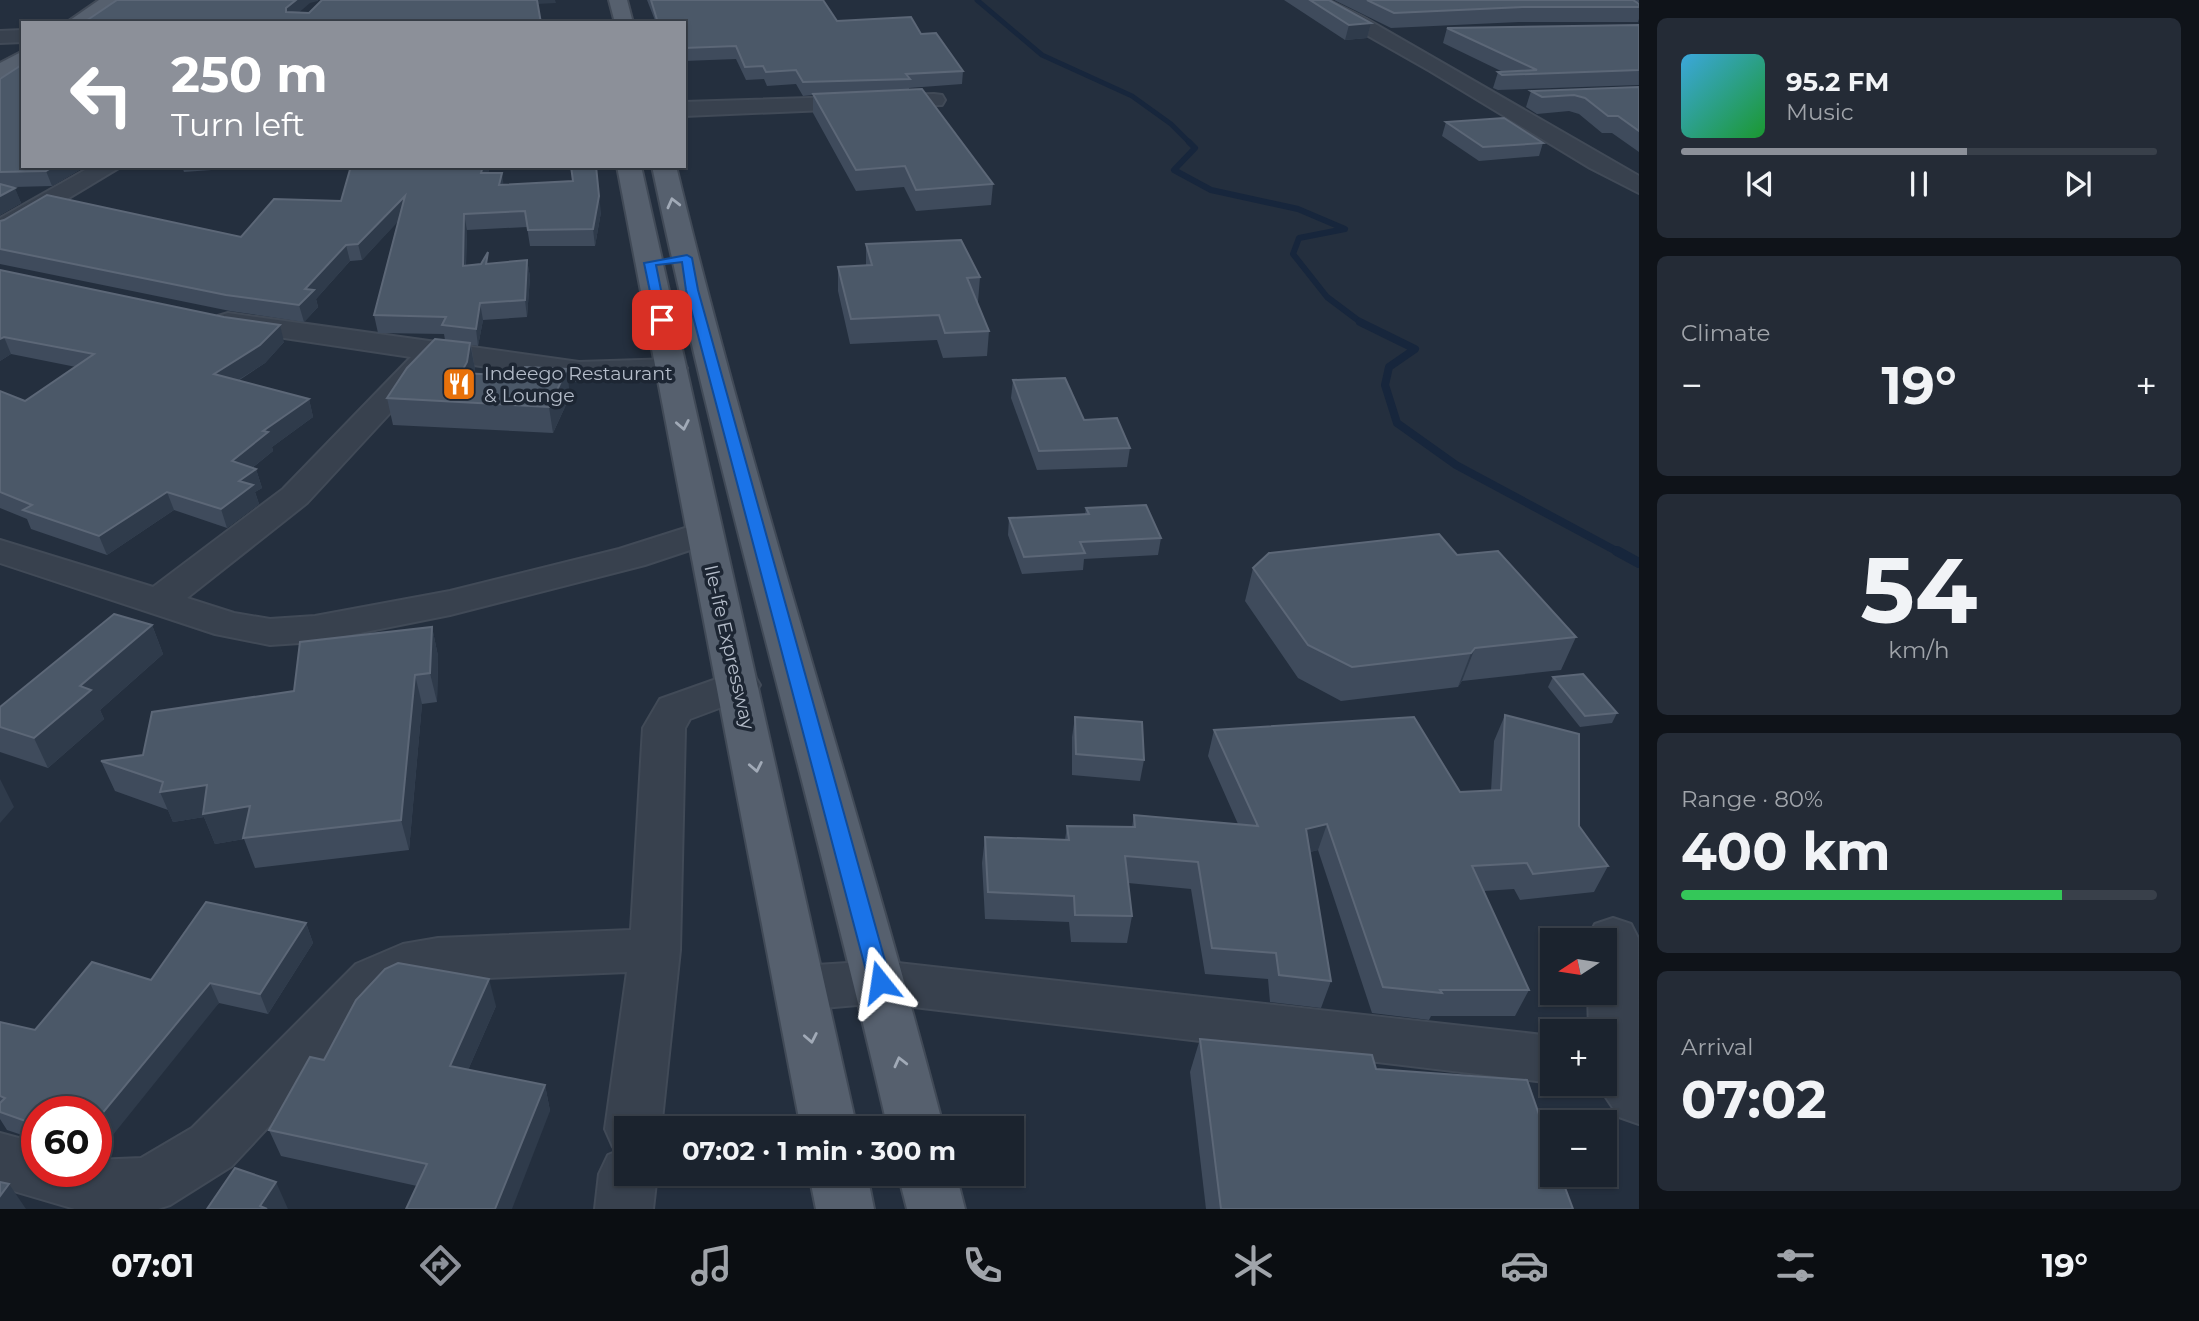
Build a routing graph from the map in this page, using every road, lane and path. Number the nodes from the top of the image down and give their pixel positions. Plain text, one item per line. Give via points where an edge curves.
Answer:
1 (112, 0) edge
2 (618, 0) edge
3 (1314, 0) edge
4 (78, 21) edge
5 (623, 21) edge
6 (21, 36) edge
7 (1422, 36) dead end
8 (0, 37) edge
9 (1388, 37) junction
10 (21, 58) edge
11 (0, 72) edge
12 (1535, 97) edge
13 (934, 100) edge
14 (1494, 100) junction
15 (686, 109) edge
16 (106, 168) edge
17 (630, 168) edge
18 (664, 168) edge
19 (1639, 186) edge
20 (0, 201) edge
21 (36, 208) junction
22 (0, 229) edge
23 (668, 260) junction
24 (205, 317) edge
25 (432, 352) junction
26 (672, 368) junction
27 (704, 533) junction
28 (0, 551) edge
29 (157, 603) junction
30 (739, 685) junction
31 (655, 950) junction
32 (880, 982) junction
33 (800, 988) junction
34 (1616, 1005) edge
35 (1540, 1059) edge
36 (1620, 1078) edge
37 (635, 1116) edge
38 (826, 1116) edge
39 (913, 1116) edge
40 (0, 1160) edge
41 (21, 1166) edge
42 (627, 1186) edge
43 (840, 1186) edge
44 (930, 1186) edge
45 (94, 1187) edge
46 (624, 1209) edge
47 (845, 1209) edge
48 (936, 1209) edge

1 - 4 main road
2 - 5 main road
3 - 9 street
6 - 8 street
7 - 9 street
9 - 14 street
10 - 11 main road
12 - 14 street
13 - 15 street
14 - 19 street
16 - 21 street
17 - 23 main road, Ile-Ife Expressway
23 -> 18 main road, Ile-Ife Expressway
20 - 21 street
21 - 22 street
23 - 26 main road, Ile-Ife Expressway
23 - 32 main road, Ile-Ife Expressway via 692,290
24 - 25 street
25 - 26 street via 579,371
25 - 29 street via 295,496
26 -> 27 main road, Ile-Ife Expressway
27 - 29 street via 632,557 450,603 315,629 270,632
27 - 30 main road, Ile-Ife Expressway
28 - 29 street
30 - 31 street via 675,709 664,728
30 -> 33 main road, Ile-Ife Expressway
31 - 37 street
31 - 45 street via 438,959 403,965 374,979 212,1147 149,1185
32 - 33 street
32 - 35 street
39 -> 32 main road, Ile-Ife Expressway
33 -> 38 main road, Ile-Ife Expressway
34 - 36 street
40 - 41 street
42 - 46 street
43 - 47 main road
44 - 48 main road

